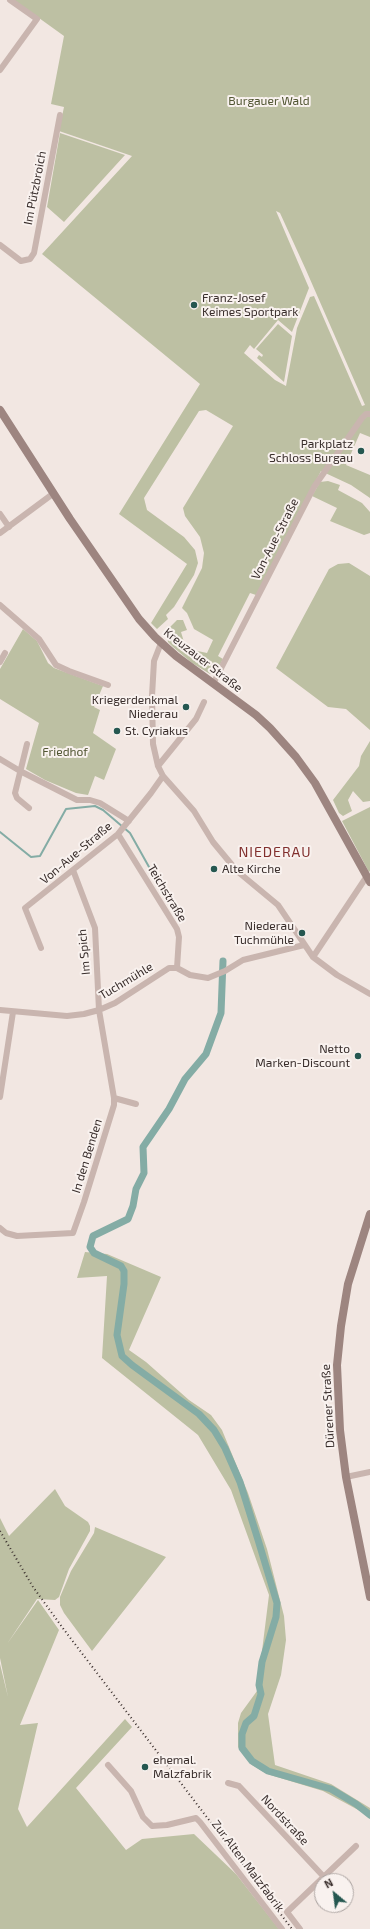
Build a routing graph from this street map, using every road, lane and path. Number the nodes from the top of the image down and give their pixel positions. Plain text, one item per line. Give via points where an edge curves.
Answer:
1 (10, 0) edge
2 (0, 70) edge
3 (60, 115) dead end
4 (0, 245) edge
5 (0, 410) edge
6 (370, 414) edge
7 (54, 493) junction
8 (0, 514) edge
9 (9, 527) junction
10 (0, 533) edge
11 (0, 605) edge
12 (161, 643) junction
13 (5, 653) dead end
14 (0, 662) edge
15 (213, 684) junction
16 (108, 685) dead end
17 (204, 702) dead end
18 (27, 744) dead end
19 (0, 759) edge
20 (158, 766) junction
21 (20, 771) junction
22 (163, 776) junction
23 (29, 808) dead end
24 (128, 822) junction
25 (120, 831) junction
26 (73, 870) junction
27 (368, 879) edge
28 (304, 945) junction
29 (41, 948) dead end
30 (313, 957) junction
31 (177, 968) junction
32 (370, 994) edge
33 (0, 1010) edge
34 (99, 1010) junction
35 (13, 1012) junction
36 (0, 1097) edge
37 (114, 1098) junction
38 (136, 1104) dead end
39 (370, 1214) edge
40 (0, 1228) edge
41 (370, 1472) edge
42 (346, 1477) junction
43 (370, 1597) edge
44 (108, 1765) dead end
45 (228, 1783) dead end
46 (356, 1846) dead end
47 (320, 1873) edge
48 (328, 1873) edge
49 (314, 1886) edge
50 (282, 1929) edge
51 (300, 1929) edge

1 - 2 street via 37,19
3 - 4 street, Im Pützbroich via 34,253 26,261 16,259
5 - 7 main road, Kreuzauer Straße
6 - 15 street, Von-Aue-Straße via 362,418 314,487
7 - 9 street
7 - 12 main road, Kreuzauer Straße via 132,610
8 - 9 street
9 - 10 street
11 - 16 street via 39,639 56,665
12 - 15 main road, Kreuzauer Straße
12 - 20 street via 154,661 152,696 152,744
13 - 14 street
15 - 27 main road, Kreuzauer Straße via 256,714 296,757 315,783
17 - 20 street via 196,719
18 - 21 street
19 - 21 street
20 - 22 street
21 - 23 street via 15,793
21 - 24 street via 76,800 100,803
22 - 24 street, Von-Aue-Straße
22 - 28 street via 194,811 213,842 237,871 278,905
24 - 25 street, Von-Aue-Straße
25 - 26 street, Von-Aue-Straße
25 - 31 street, Teichstraße via 177,929
26 - 29 street, Von-Aue-Straße via 25,908
26 - 34 street, Im Spich via 95,928
27 - 30 street
28 - 30 street
28 - 31 street via 243,960 208,978 190,975
30 - 32 street via 337,975
31 - 34 street, Tuchmühle via 169,968 115,1003
33 - 35 street, Tuchmühle
34 - 35 street, Tuchmühle via 67,1016
34 - 37 street, In den Benden
35 - 36 street
37 - 38 street
37 - 40 street, In den Benden via 73,1233 17,1236
39 - 42 main road, Dürener Straße via 348,1284 338,1349 340,1430
41 - 42 street
42 - 43 main road, Dürener Straße
44 - 50 street, Zur Alten Malzfabrik via 131,1791 143,1817 152,1826 167,1826 196,1818
45 - 47 street, Nordstraße via 239,1786
46 - 48 street
49 - 51 street via 287,1912

